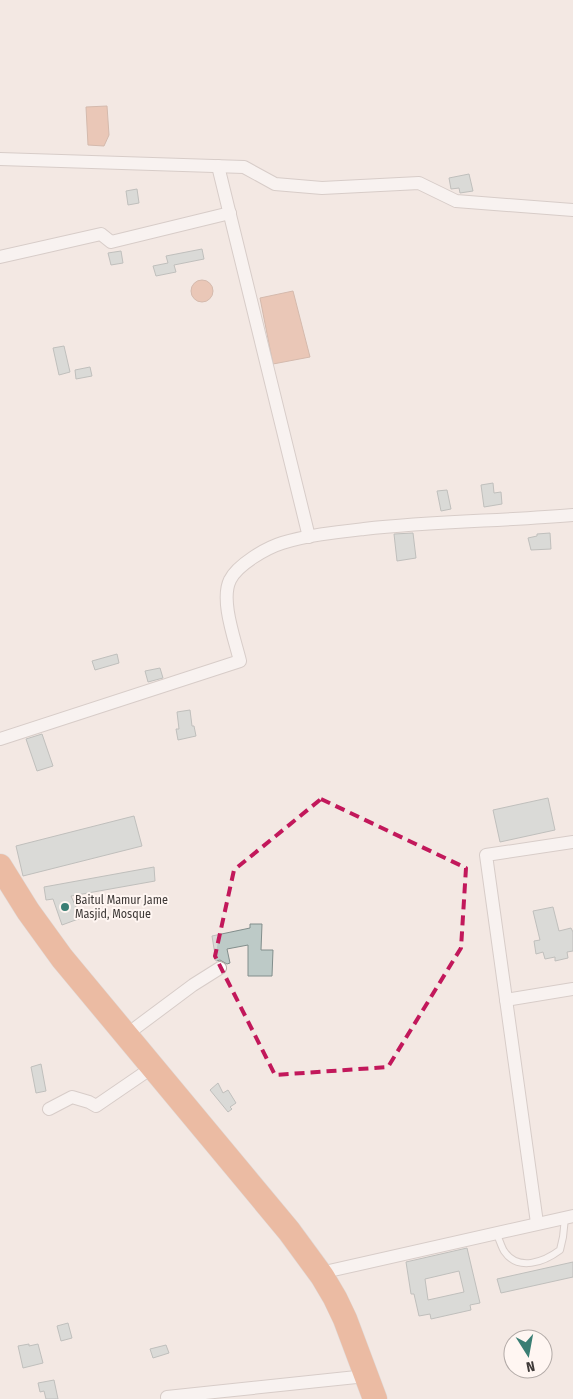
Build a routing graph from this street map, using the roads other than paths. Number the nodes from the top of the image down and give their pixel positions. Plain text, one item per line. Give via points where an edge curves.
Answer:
1 (0, 159) edge
2 (218, 166) junction
3 (573, 210) edge
4 (230, 213) junction
5 (0, 257) edge
6 (573, 515) edge
7 (309, 537) junction
8 (0, 740) edge
9 (573, 842) edge
10 (0, 866) edge
11 (220, 968) dead end
12 (573, 989) edge
13 (506, 1000) junction
14 (126, 1035) junction
15 (153, 1067) junction
16 (49, 1109) dead end
17 (569, 1217) edge
18 (537, 1223) junction
19 (496, 1232) junction
20 (320, 1273) junction
21 (366, 1376) junction
22 (167, 1396) dead end
23 (375, 1399) edge

1 - 2 street
2 - 3 street via 244,167 275,184 322,188 419,183 456,201
2 - 4 street
4 - 5 street via 111,242 101,234
4 - 7 street
6 - 7 street via 402,525
7 - 8 street via 264,551 231,578 227,587 228,610 240,661
9 - 13 street via 486,854
10 - 14 highway via 45,936
11 - 14 street
12 - 13 street
13 - 18 street
14 - 15 highway
15 - 16 street via 96,1106 72,1097
15 - 20 highway
17 - 18 street
17 - 19 lane via 560,1250 548,1259 531,1264 504,1252
18 - 19 street
19 - 20 street
20 - 21 highway via 345,1319
21 - 22 street
21 - 23 highway

